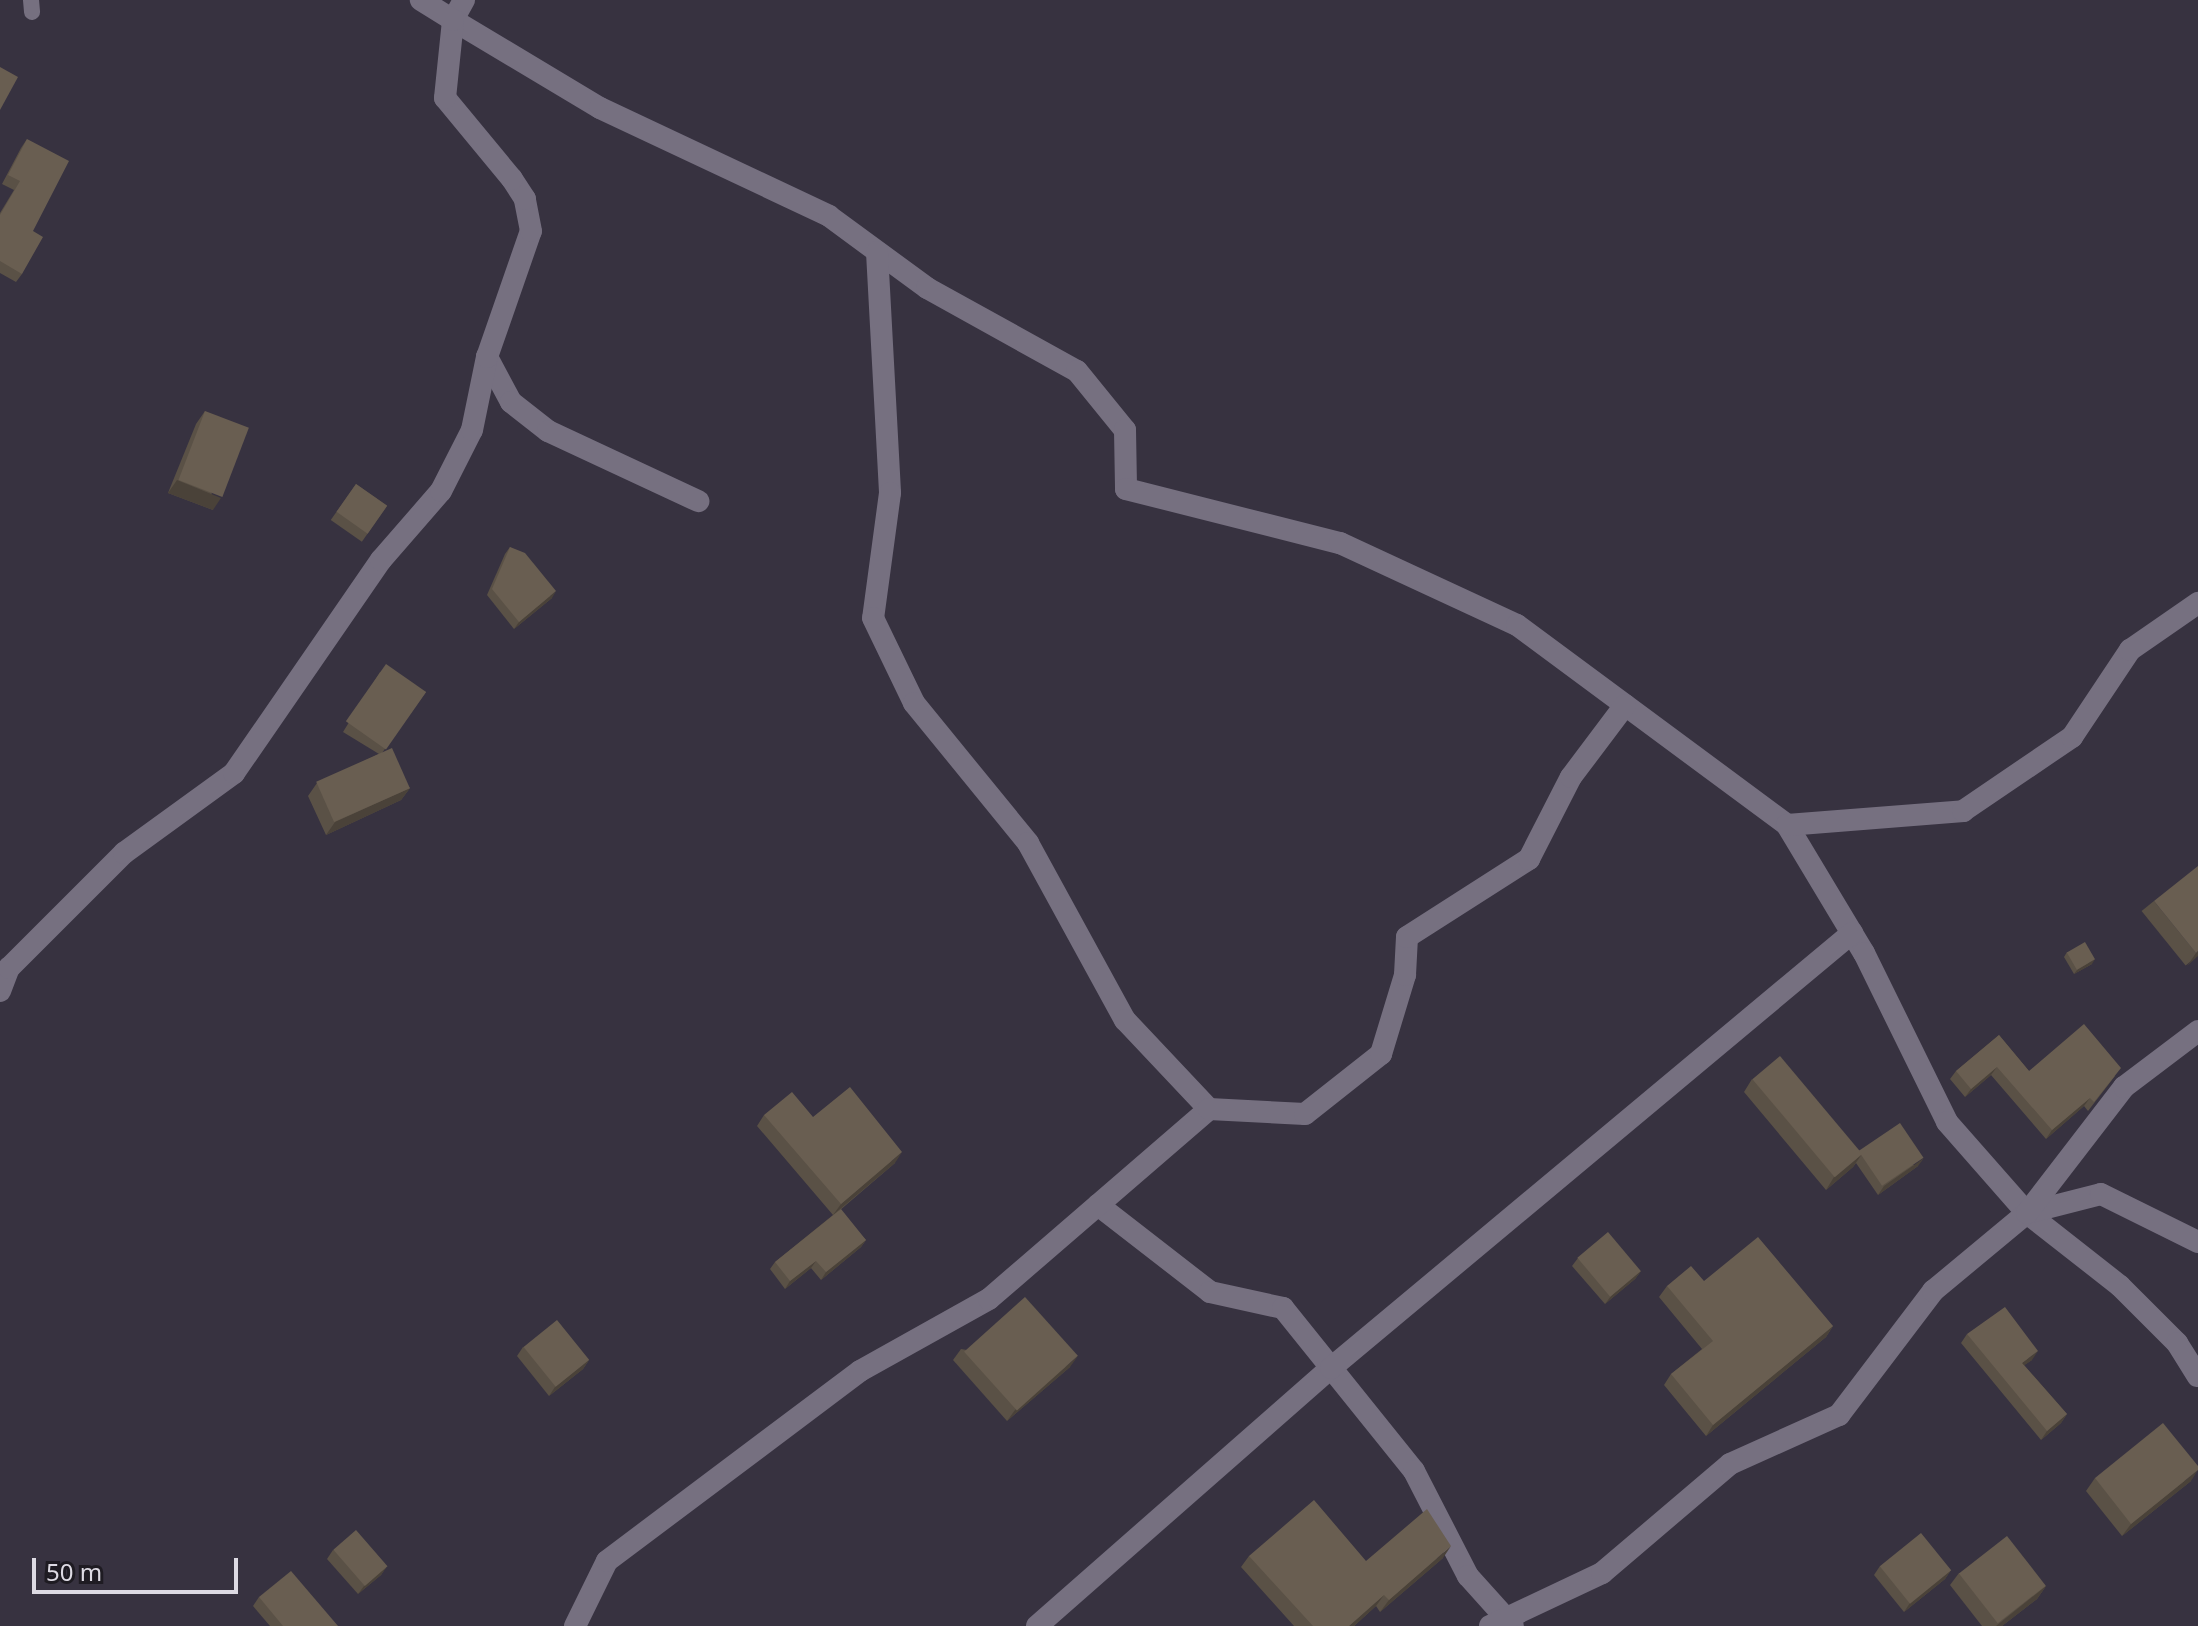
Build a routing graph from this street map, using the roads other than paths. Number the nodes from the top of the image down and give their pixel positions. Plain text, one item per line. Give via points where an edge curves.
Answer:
1 (421, 0) edge
2 (458, 10) edge
3 (877, 252) junction
4 (487, 357) junction
5 (698, 501) dead end
6 (2198, 603) edge
7 (1625, 705) junction
8 (1787, 825) junction
9 (1852, 933) junction
10 (0, 991) edge
11 (2198, 1031) edge
12 (1209, 1109) junction
13 (1098, 1205) junction
14 (2027, 1213) junction
15 (2198, 1242) edge
16 (1331, 1368) junction
17 (2198, 1376) edge
18 (1502, 1623) edge
19 (575, 1626) edge
20 (1037, 1626) edge

1 - 2 street
2 - 3 street via 600,108 829,216
2 - 4 street via 445,98 525,199 531,231
3 - 7 street via 927,288 1077,371 1125,430 1126,489 1340,543 1517,625
3 - 12 street via 890,493 873,618 914,703 1028,843 1125,1020
4 - 5 street via 511,402 548,431
4 - 10 street via 472,430 441,491 381,560 234,773 124,853 9,968
6 - 8 street via 2130,650 2072,737 1963,811
7 - 8 street
7 - 12 street via 1571,777 1529,859 1407,937 1405,975 1381,1054 1305,1114
8 - 9 street
9 - 14 street via 1947,1122
9 - 16 street
11 - 14 street via 2124,1087
12 - 13 street
13 - 16 street via 1210,1292 1283,1308
13 - 19 street via 989,1299 860,1371 607,1561
14 - 15 street via 2101,1194
14 - 17 street via 2120,1286 2177,1343
14 - 18 street via 1933,1291 1839,1415 1730,1464 1602,1573
16 - 18 street via 1414,1471 1468,1576
16 - 20 street

